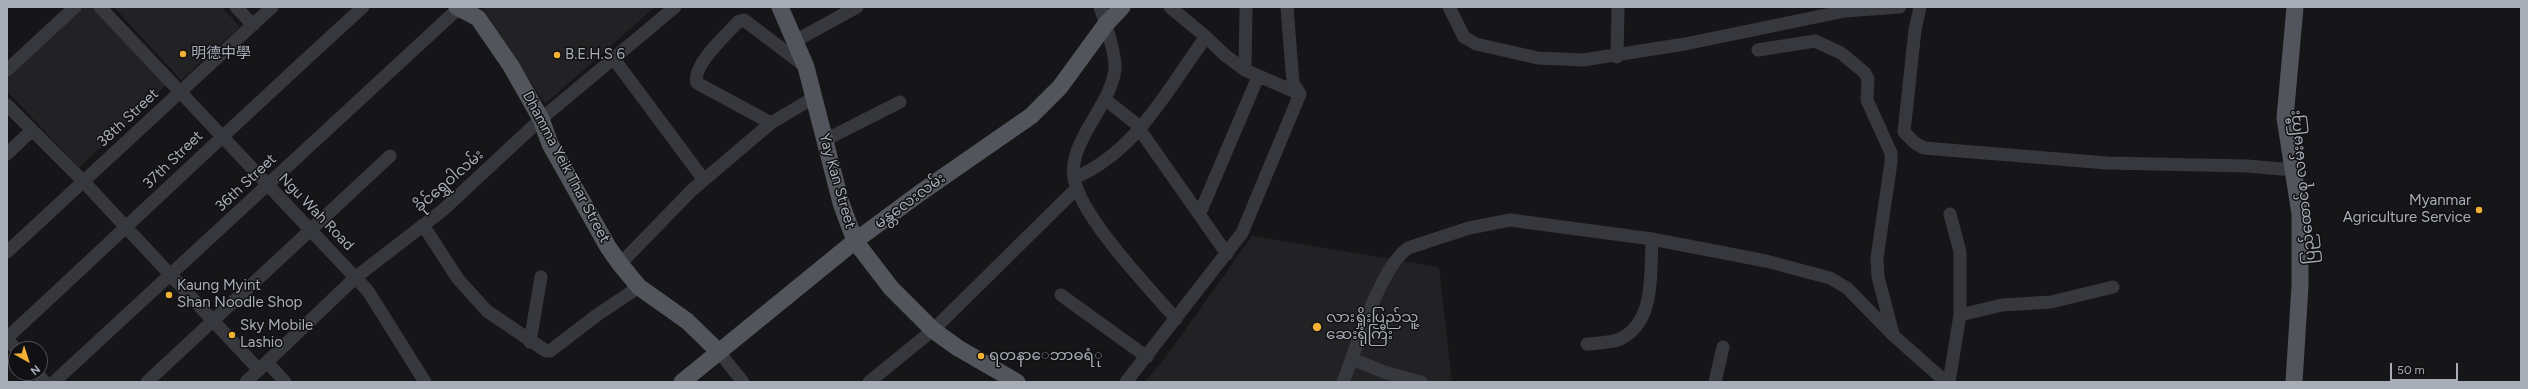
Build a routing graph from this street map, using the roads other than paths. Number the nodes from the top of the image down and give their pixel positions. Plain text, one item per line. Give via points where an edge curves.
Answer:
1 (75, 7) edge
2 (100, 7) edge
3 (236, 7) edge
4 (272, 7) edge
5 (363, 7) edge
6 (675, 7) edge
7 (858, 7) edge
8 (1100, 7) edge
9 (1122, 7) edge
10 (1170, 7) edge
11 (1246, 7) edge
12 (1287, 7) edge
13 (1449, 7) edge
14 (1618, 7) edge
15 (1900, 7) edge
16 (1920, 7) edge
17 (458, 8) edge
18 (783, 8) edge
19 (2294, 11) edge
20 (1106, 24) junction
21 (253, 25) junction
22 (1206, 36) junction
23 (795, 41) junction
24 (1758, 50) dead end
25 (1617, 57) junction
26 (614, 59) junction
27 (806, 67) junction
28 (7, 70) edge
29 (1246, 70) junction
30 (1258, 77) junction
31 (180, 92) junction
32 (1300, 94) junction
33 (813, 98) junction
34 (1106, 100) junction
35 (900, 102) dead end
36 (7, 105) edge
37 (541, 119) junction
38 (771, 123) junction
39 (1140, 129) junction
40 (31, 131) junction
41 (221, 136) junction
42 (825, 140) junction
43 (7, 154) edge
44 (390, 156) dead end
45 (2293, 170) junction
46 (704, 180) junction
47 (83, 181) junction
48 (1076, 183) junction
49 (268, 184) junction
50 (1200, 213) junction
51 (1950, 214) dead end
52 (423, 225) junction
53 (127, 228) junction
54 (311, 230) junction
55 (1652, 239) junction
56 (856, 241) junction
57 (7, 252) edge
58 (1227, 254) junction
59 (620, 264) junction
60 (171, 275) junction
61 (356, 277) junction
62 (541, 277) dead end
63 (639, 287) junction
64 (2114, 287) dead end
65 (1061, 295) dead end
66 (1960, 315) junction
67 (1176, 319) junction
68 (214, 322) junction
69 (933, 330) junction
70 (1894, 336) junction
71 (7, 338) edge
72 (530, 342) junction
73 (1586, 344) dead end
74 (1723, 346) dead end
75 (719, 352) junction
76 (1147, 357) junction
77 (1352, 359) junction
78 (263, 366) junction
79 (54, 382) edge
80 (147, 382) edge
81 (246, 382) edge
82 (285, 382) edge
83 (425, 382) edge
84 (682, 382) edge
85 (743, 382) edge
86 (869, 382) edge
87 (1017, 382) edge
88 (1126, 382) edge
89 (1343, 382) edge
90 (1421, 382) edge
91 (1715, 382) edge
92 (1947, 382) edge
93 (2294, 382) edge
94 (2305, 382) edge

1 - 28 street
2 - 31 street, Ngu Wah Road
3 - 21 street
4 - 21 street, 38th Street
5 - 41 street, 37th Street
6 - 26 street, ခိုင်ရွှေဝါလမ်း
7 - 23 street
8 - 20 street
9 - 20 main road, မန္တလေးလမ်း
10 - 22 street
11 - 29 street
12 - 32 street via 1293,83
13 - 25 street via 1464,37 1476,44 1538,58 1583,60
14 - 25 street
15 - 25 street via 1845,11
16 - 45 street via 1915,30 1904,132 1914,143 1924,148 2107,163 2247,166
17 - 37 main road, Dhamma Yeik Thar Street via 478,18 493,38
17 - 49 street, 36th Street
18 - 23 main road, Yay Kan Street
19 - 45 main road via 2285,118
19 - 94 main road, ပြည်ထောင်စု လမ်းမကြီး via 2295,115 2312,246
20 - 34 street via 1115,68
20 - 56 main road, မန္တလေးလမ်း via 1060,86 1031,116
21 - 31 street, 38th Street
22 - 29 street via 1226,56
22 - 39 street
23 - 27 main road, Yay Kan Street
24 - 70 street via 1815,41 1841,53 1868,79 1867,100 1891,153 1892,162 1877,258 1878,277
26 - 37 street, ခိုင်ရွှေဝါလမ်း
26 - 46 street
27 - 33 main road, Yay Kan Street
27 - 38 street via 744,20 738,22 706,56 696,77 697,82
29 - 30 street
30 - 32 street
30 - 50 street
31 - 41 street, Ngu Wah Road
31 - 47 street, 38th Street
32 - 58 street via 1242,233
33 - 38 street
33 - 42 main road, Yay Kan Street
34 - 39 street
34 - 48 street via 1081,143 1074,167
35 - 42 street
36 - 40 street
37 - 52 street, ခိုင်ရွှေဝါလမ်း via 443,210
37 - 59 main road, Dhamma Yeik Thar Street via 550,144
38 - 46 street
39 - 48 street via 1109,160
39 - 50 street
40 - 43 street
40 - 47 street
41 - 49 street, Ngu Wah Road
41 - 53 street, 37th Street
42 - 56 main road, Yay Kan Street via 841,203
44 - 54 street
45 - 93 main road via 2300,214 2300,286
46 - 59 street
47 - 53 street
47 - 57 street, 38th Street
48 - 67 street via 1114,246
48 - 69 street
49 - 54 street, Ngu Wah Road
49 - 60 street, 36th Street
50 - 58 street
51 - 66 street via 1960,252
52 - 61 street, ခိုင်ရွှေဝါလမ်း
52 - 72 street via 462,284 488,312
53 - 60 street
53 - 71 street, 37th Street
54 - 61 street, Ngu Wah Road
54 - 68 street
55 - 70 street via 1766,261 1830,278 1847,288
55 - 73 street via 1648,302 1641,322 1619,340
55 - 77 street via 1510,220 1469,228 1408,248 1402,252 1383,280
56 - 69 main road, Yay Kan Street via 891,288
56 - 75 main road, မန္တလေးလမ်း
58 - 67 street
59 - 63 main road, Dhamma Yeik Thar Street
60 - 68 street
60 - 79 street, 36th Street
61 - 78 street, ခိုင်ရွှေဝါလမ်း
61 - 83 street, Ngu Wah Road via 368,291
62 - 72 street
63 - 72 street via 550,351
63 - 75 main road, Dhamma Yeik Thar Street via 687,321
64 - 66 street via 2051,302 2002,305
65 - 76 street
66 - 92 street
67 - 76 street
68 - 78 street
68 - 80 street
69 - 86 street
69 - 87 main road, Yay Kan Street via 958,348
70 - 92 street
74 - 91 street
75 - 84 main road, မန္တလေးလမ်း
75 - 85 street
76 - 88 street
77 - 89 street
77 - 90 street via 1384,372
78 - 81 street, ခိုင်ရွှေဝါလမ်း
78 - 82 street

